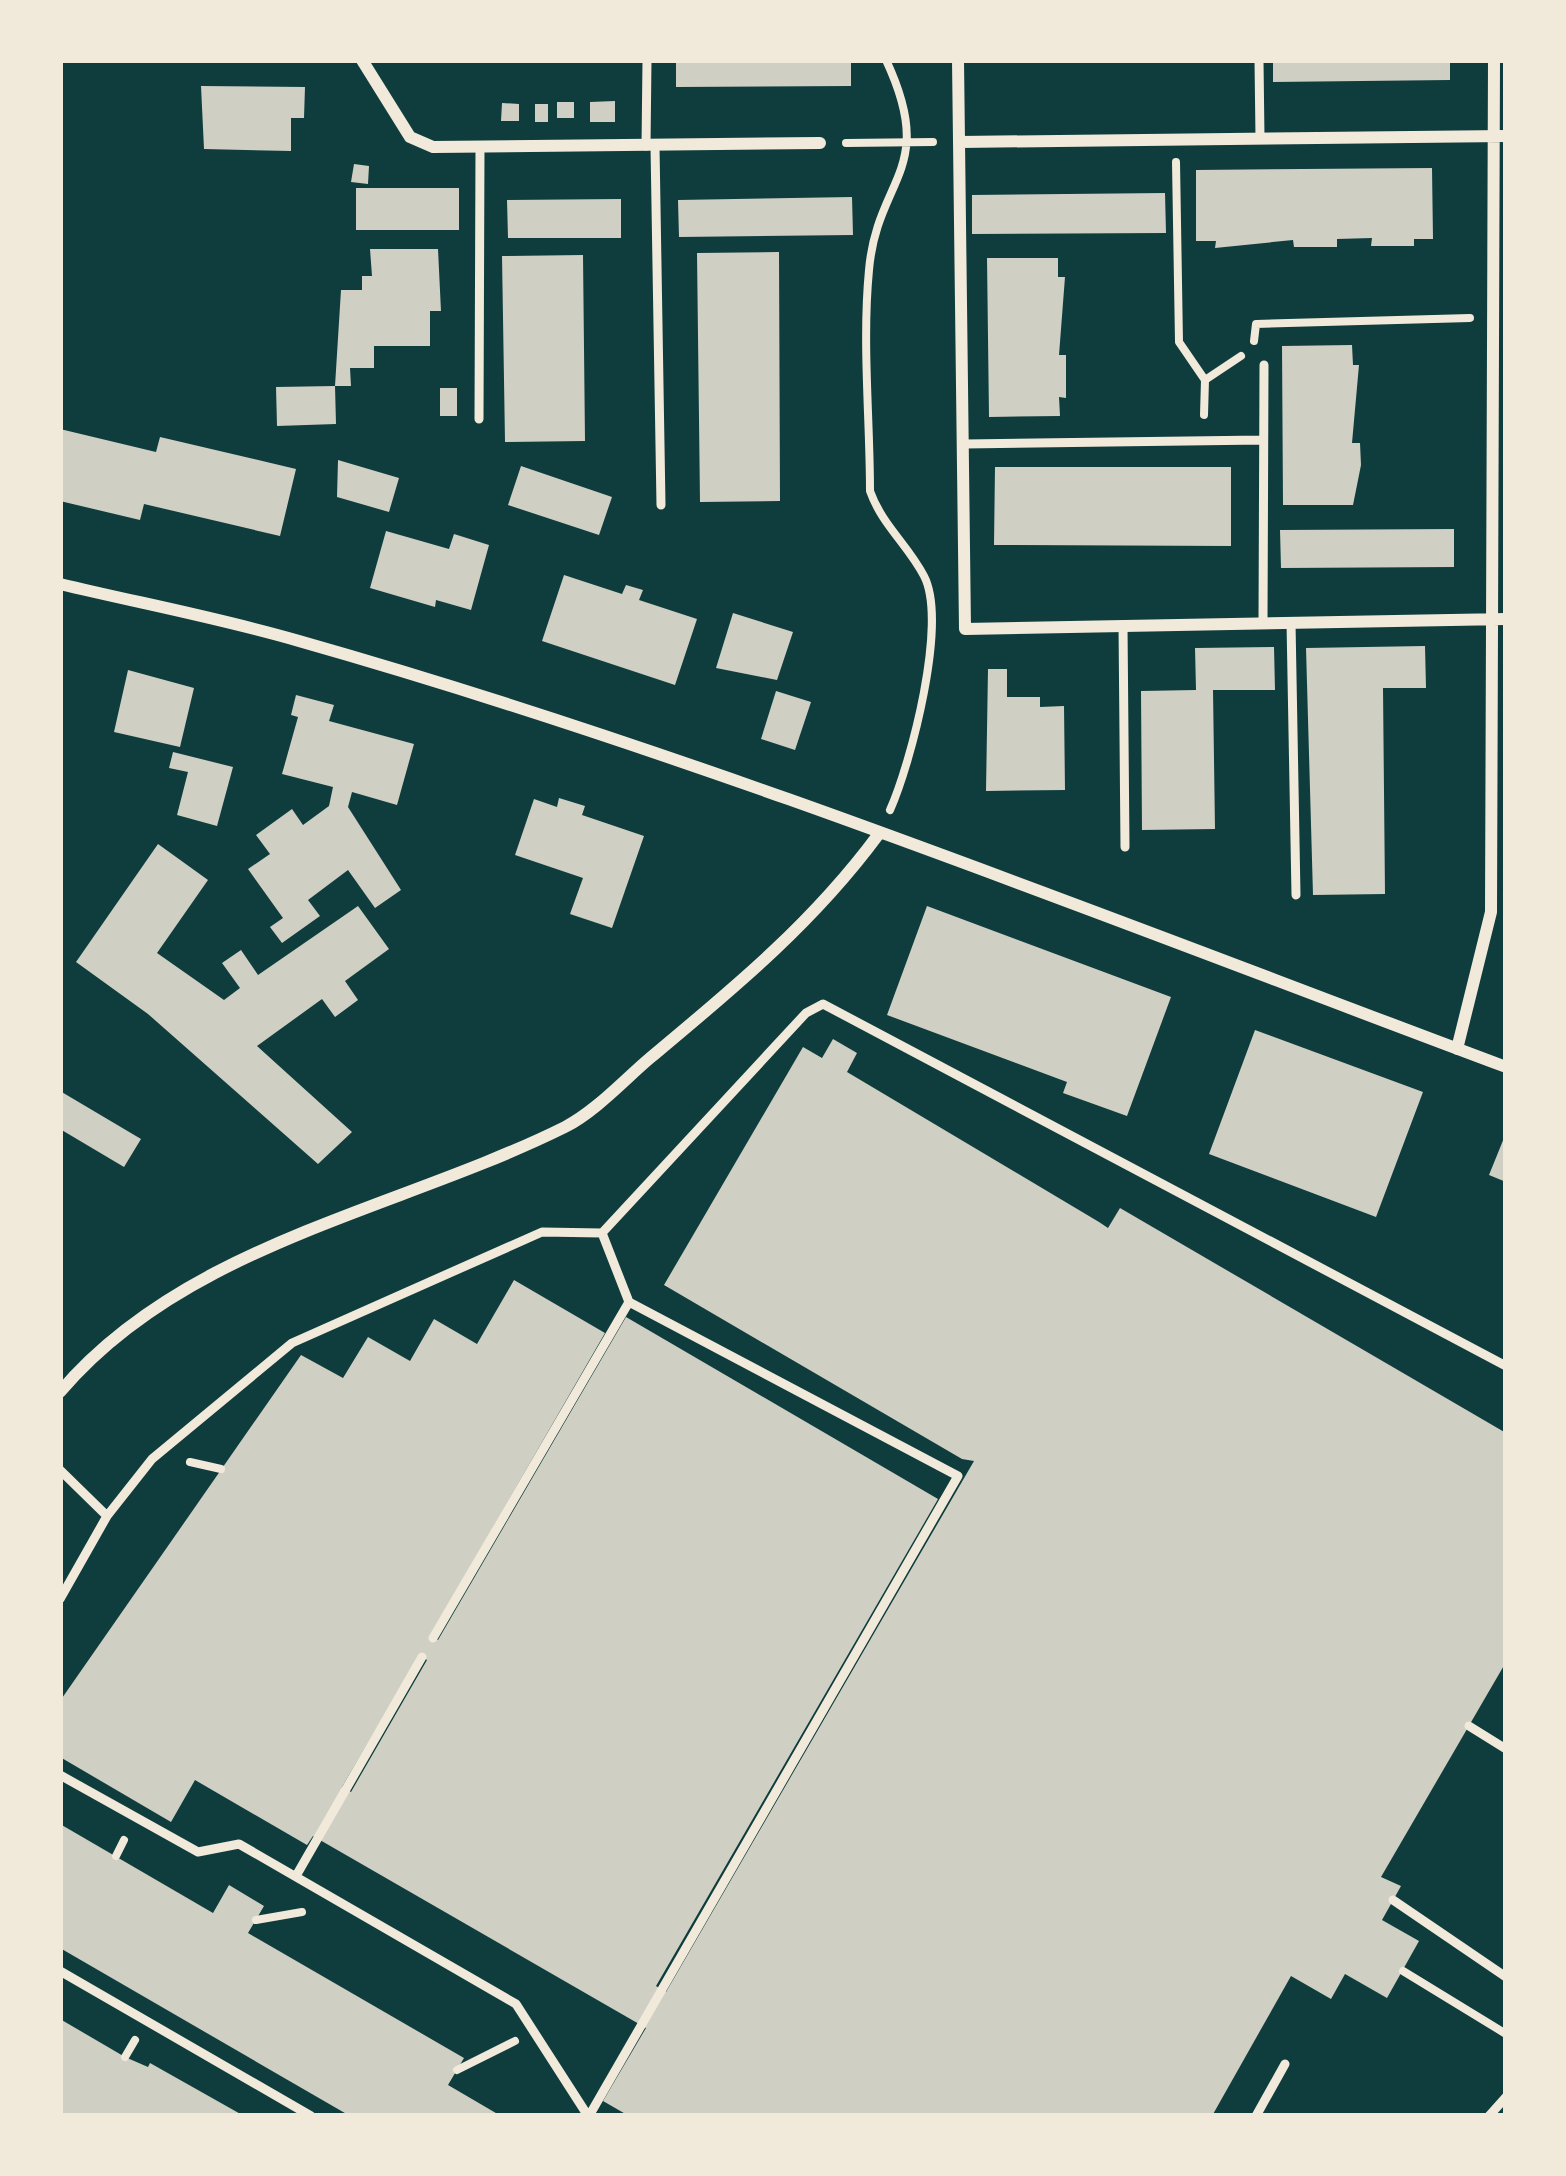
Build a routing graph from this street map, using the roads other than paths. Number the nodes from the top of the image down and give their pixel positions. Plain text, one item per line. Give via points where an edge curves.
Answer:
1 (362, 60) edge
2 (647, 60) edge
3 (958, 60) edge
4 (1259, 60) edge
5 (1494, 60) edge
6 (1501, 136) edge
7 (1260, 138) junction
8 (960, 142) junction
9 (820, 143) road end
10 (650, 146) junction
11 (480, 147) junction
12 (1264, 365) dead end
13 (479, 418) dead end
14 (1263, 440) junction
15 (965, 444) junction
16 (1500, 444) edge
17 (661, 505) dead end
18 (60, 584) edge
19 (1500, 620) edge
20 (1292, 622) junction
21 (1262, 623) junction
22 (1123, 626) junction
23 (878, 836) junction
24 (1125, 847) dead end
25 (1296, 895) dead end
26 (1457, 1049) junction
27 (1506, 1067) edge
28 (602, 1233) junction
29 (628, 1302) junction
30 (1506, 1366) edge
31 (60, 1392) edge
32 (60, 1470) edge
33 (107, 1516) junction
34 (60, 1599) edge
35 (434, 1638) dead end
36 (422, 1657) dead end
37 (1469, 1726) dead end
38 (1506, 1749) edge
39 (60, 1775) edge
40 (296, 1876) junction
41 (1393, 1900) dead end
42 (60, 1971) edge
43 (1506, 1978) edge
44 (1286, 2064) dead end
45 (1506, 2097) edge
46 (311, 2116) edge
47 (589, 2116) edge
48 (1256, 2116) edge
49 (1490, 2116) edge

1 - 11 street via 420,144
2 - 10 lane
3 - 8 street
4 - 7 lane
5 - 6 street
6 - 7 street
6 - 16 street
7 - 8 street
8 - 15 street
9 - 10 street
10 - 11 street
10 - 17 lane
11 - 13 lane
12 - 14 lane
14 - 15 lane
14 - 21 lane
15 - 22 street via 965,628
16 - 19 street
18 - 23 street via 295,639 507,704
19 - 20 street
19 - 26 street via 1491,912
20 - 21 street
20 - 25 lane
21 - 22 street
22 - 24 lane
23 - 26 street
23 - 31 street via 779,951 570,1125 218,1272 144,1317
26 - 27 street
28 - 29 lane
28 - 30 lane via 823,1004
28 - 33 lane via 542,1232 292,1343 152,1459
29 - 35 lane
29 - 47 lane via 958,1476
32 - 33 lane
33 - 34 lane
36 - 40 lane
37 - 38 lane
39 - 40 lane via 198,1852 239,1844
40 - 47 lane via 516,2004
41 - 43 lane
42 - 46 lane
44 - 48 lane
45 - 49 lane

